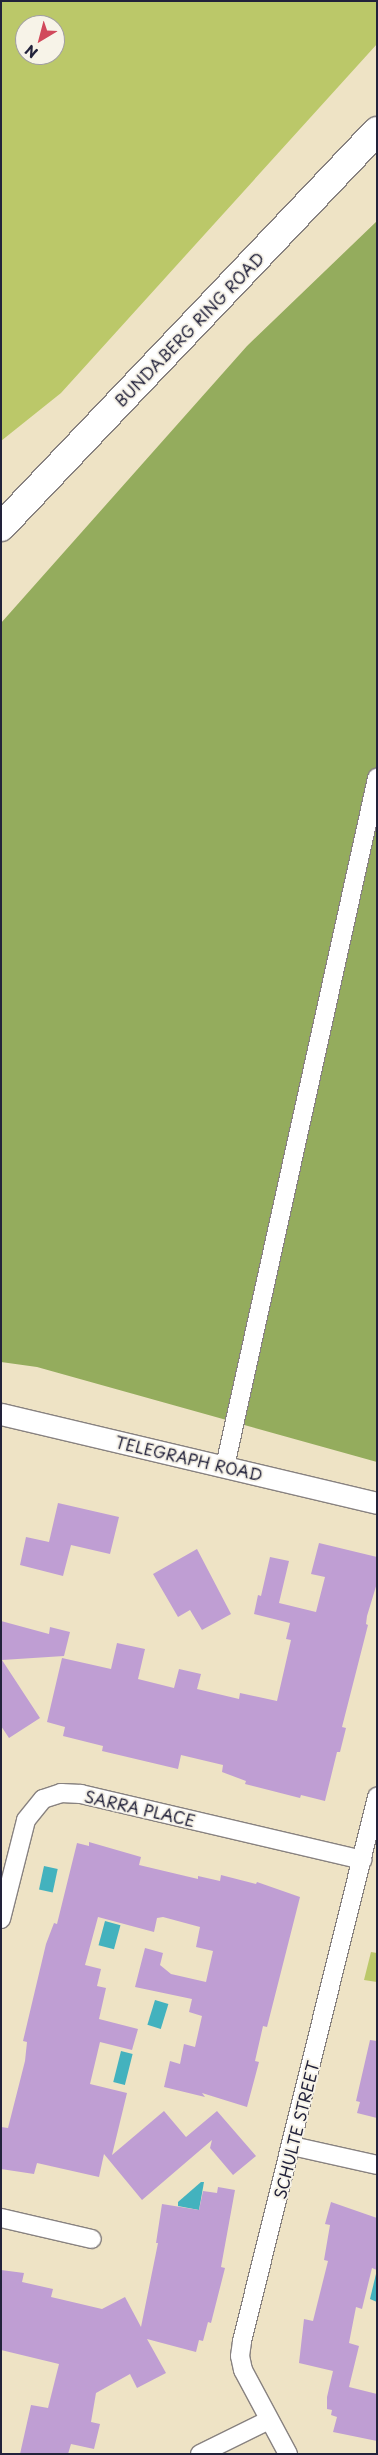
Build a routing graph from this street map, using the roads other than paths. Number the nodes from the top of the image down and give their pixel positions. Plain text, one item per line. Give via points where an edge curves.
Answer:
1 (377, 131) edge
2 (1, 527) edge
3 (377, 778) edge
4 (1, 1414) edge
5 (225, 1466) junction
6 (377, 1503) edge
7 (377, 1798) edge
8 (362, 1860) junction
9 (1, 1919) edge
10 (292, 2146) junction
11 (377, 2165) edge
12 (1, 2218) edge
13 (92, 2239) dead end
14 (269, 2420) junction
15 (200, 2454) edge
16 (288, 2454) edge

1 - 2 main road, BUNDABERG RING ROAD
3 - 5 street
4 - 5 street, TELEGRAPH ROAD
5 - 6 street, TELEGRAPH ROAD
7 - 8 street, SCHULTE STREET
8 - 9 street, SARRA PLACE via 81,1794 40,1795 22,1830
8 - 10 street, SCHULTE STREET
10 - 11 street
10 - 14 street, SCHULTE STREET via 240,2356 248,2382
12 - 13 street
14 - 15 street
14 - 16 street, SCHULTE STREET

